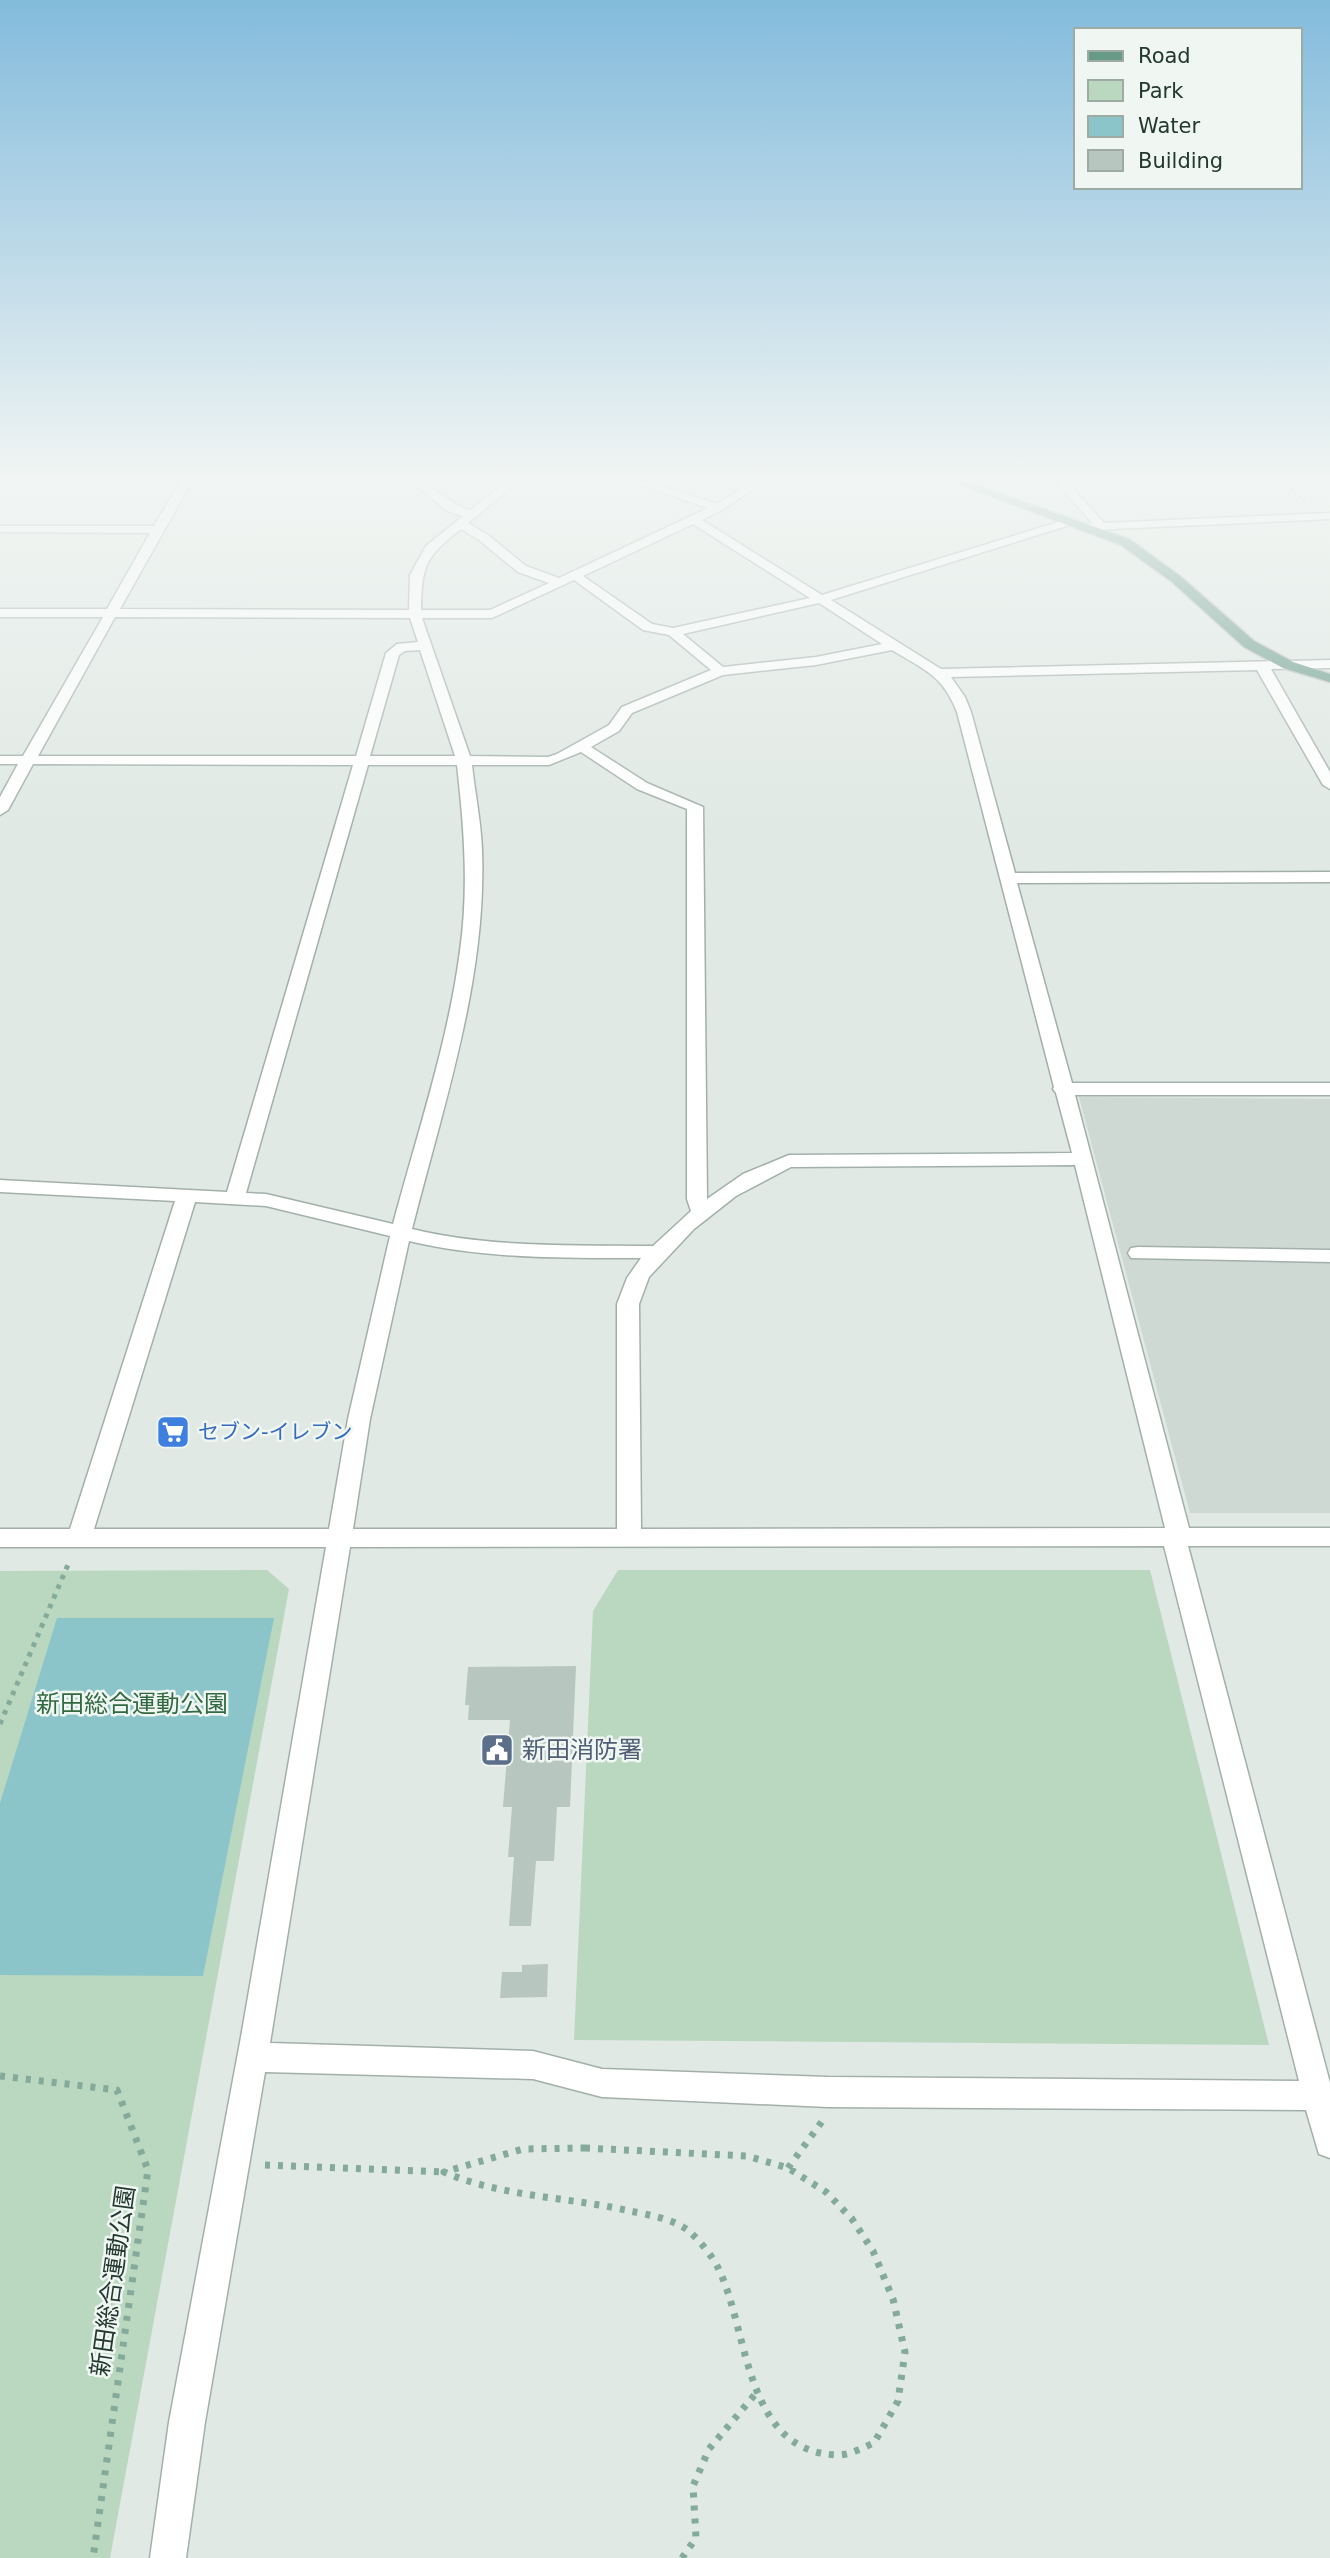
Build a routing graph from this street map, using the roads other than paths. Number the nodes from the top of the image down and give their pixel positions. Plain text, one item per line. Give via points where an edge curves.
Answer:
1 (120, 600) edge
2 (415, 600) edge
3 (521, 600) edge
4 (610, 600) edge
5 (815, 600) edge
6 (823, 600) edge
7 (1197, 600) edge
8 (0, 613) edge
9 (113, 613) junction
10 (415, 615) junction
11 (673, 632) junction
12 (895, 645) junction
13 (425, 646) junction
14 (1330, 664) edge
15 (1288, 665) junction
16 (1262, 666) junction
17 (720, 671) junction
18 (942, 674) junction
19 (1330, 678) edge
20 (582, 747) junction
21 (0, 760) edge
22 (29, 760) junction
23 (362, 760) junction
24 (464, 761) junction
25 (1330, 785) edge
26 (0, 810) edge
27 (1009, 877) junction
28 (1330, 877) edge
29 (1062, 1089) junction
30 (1330, 1089) edge
31 (1083, 1159) junction
32 (0, 1186) edge
33 (187, 1195) junction
34 (235, 1198) junction
35 (704, 1211) junction
36 (401, 1233) junction
37 (658, 1252) junction
38 (1139, 1254) dead end
39 (1330, 1256) edge
40 (341, 1537) junction
41 (1176, 1537) junction
42 (1330, 1537) edge
43 (0, 1538) edge
44 (79, 1538) junction
45 (629, 1538) junction
46 (252, 2057) junction
47 (1317, 2096) junction
48 (1330, 2143) edge
49 (168, 2558) edge

1 - 9 street
2 - 10 street
3 - 10 street via 492,614
4 - 11 street via 648,627
5 - 11 street
6 - 12 street
7 - 15 main road via 1248,644
8 - 9 street
9 - 10 street
9 - 22 street
10 - 13 street
11 - 17 street
12 - 17 street via 816,661
12 - 18 street
13 - 23 street via 402,647 393,653
13 - 24 street
14 - 15 street
15 - 16 street
15 - 19 main road
16 - 18 street
16 - 25 street
17 - 20 street via 627,710 614,728
18 - 27 street via 961,703
20 - 24 street via 549,761
20 - 35 street via 642,786 695,807 697,1199
21 - 22 street
22 - 23 street
22 - 26 street
23 - 24 street
23 - 34 street
24 - 36 street via 474,852 469,949 459,1009
27 - 28 street
27 - 29 street
29 - 30 street
29 - 31 street
31 - 35 street via 789,1161 772,1166
31 - 41 street
32 - 33 street
33 - 34 street
33 - 44 street
34 - 36 street via 287,1203
35 - 37 street
36 - 37 street via 496,1248
36 - 40 street via 359,1419
37 - 45 street via 638,1277 628,1304
38 - 39 street
40 - 44 street
40 - 45 street
40 - 46 street
41 - 42 street
41 - 45 street
41 - 47 street
43 - 44 street
46 - 47 street via 533,2064 602,2083 828,2092
46 - 49 street via 187,2422
47 - 48 street

